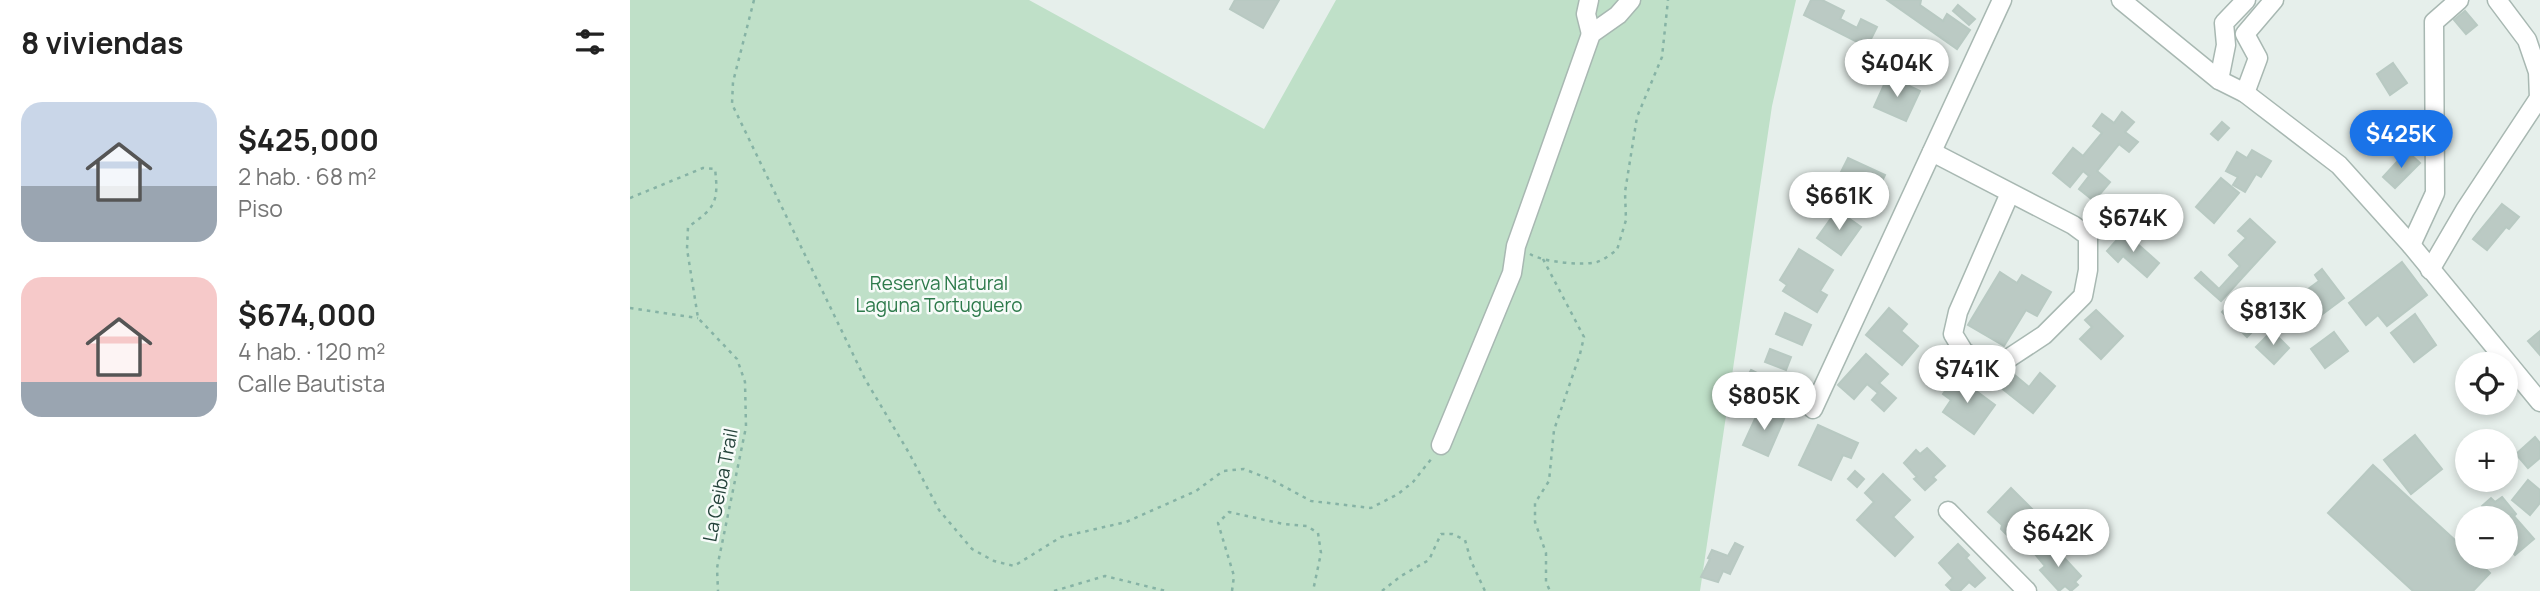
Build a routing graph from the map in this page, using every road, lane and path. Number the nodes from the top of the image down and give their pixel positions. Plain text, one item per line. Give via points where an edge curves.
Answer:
1 (754, 0) edge
2 (1589, 0) edge
3 (1631, 0) edge
4 (1668, 0) edge
5 (2002, 0) edge
6 (2121, 0) edge
7 (2246, 0) edge
8 (2274, 0) edge
9 (2459, 0) edge
10 (2497, 0) edge
11 (1591, 34) junction
12 (2219, 80) junction
13 (2245, 93) junction
14 (1932, 152) junction
15 (2010, 193) junction
16 (630, 198) edge
17 (2411, 245) junction
18 (1516, 246) junction
19 (1543, 259) junction
20 (2430, 270) junction
21 (630, 308) edge
22 (698, 318) junction
23 (2540, 402) edge
24 (1813, 409) dead end
25 (1441, 445) joint
26 (1948, 511) dead end
27 (718, 591) edge
28 (1054, 591) edge
29 (1166, 591) edge
30 (1232, 591) edge
31 (1314, 591) edge
32 (1382, 591) edge
33 (1485, 591) edge
34 (1550, 591) edge
35 (2027, 591) edge

1 - 25 path via 733,82 732,104 865,379 939,510 972,549 1014,566 1061,537 1126,522 1196,491 1223,471 1244,469 1311,500 1371,508 1413,482
2 - 11 street
3 - 11 street
4 - 19 path via 1662,57 1637,117 1625,192 1626,220 1617,250 1597,262
5 - 14 street
6 - 12 street
7 - 12 street via 2224,23 2226,45
8 - 13 street via 2245,34 2258,58
9 - 17 street via 2434,22 2435,192
10 - 20 street via 2527,40 2538,72 2539,98
11 - 18 street
12 - 13 street
13 - 17 street via 2339,165
14 - 15 street
14 - 24 street
15 - 15 street via 2088,236 2088,270 2084,296 2043,335 2006,360 1988,365 1964,352 1953,334 1958,312
16 - 22 path via 703,168 715,169 718,192 708,213 688,227
17 - 20 street
18 - 19 path
18 - 25 street via 1512,273
19 - 34 path via 1584,337 1554,430 1549,481 1535,502
20 - 23 street
21 - 22 path
22 - 27 path, La Ceiba Trail via 737,359 745,382 747,427 717,568
26 - 35 street
28 - 29 path via 1105,576
30 - 31 path via 1234,576 1219,523 1229,512 1307,526 1318,533 1321,553
32 - 33 path via 1429,560 1441,534 1452,534 1465,540

